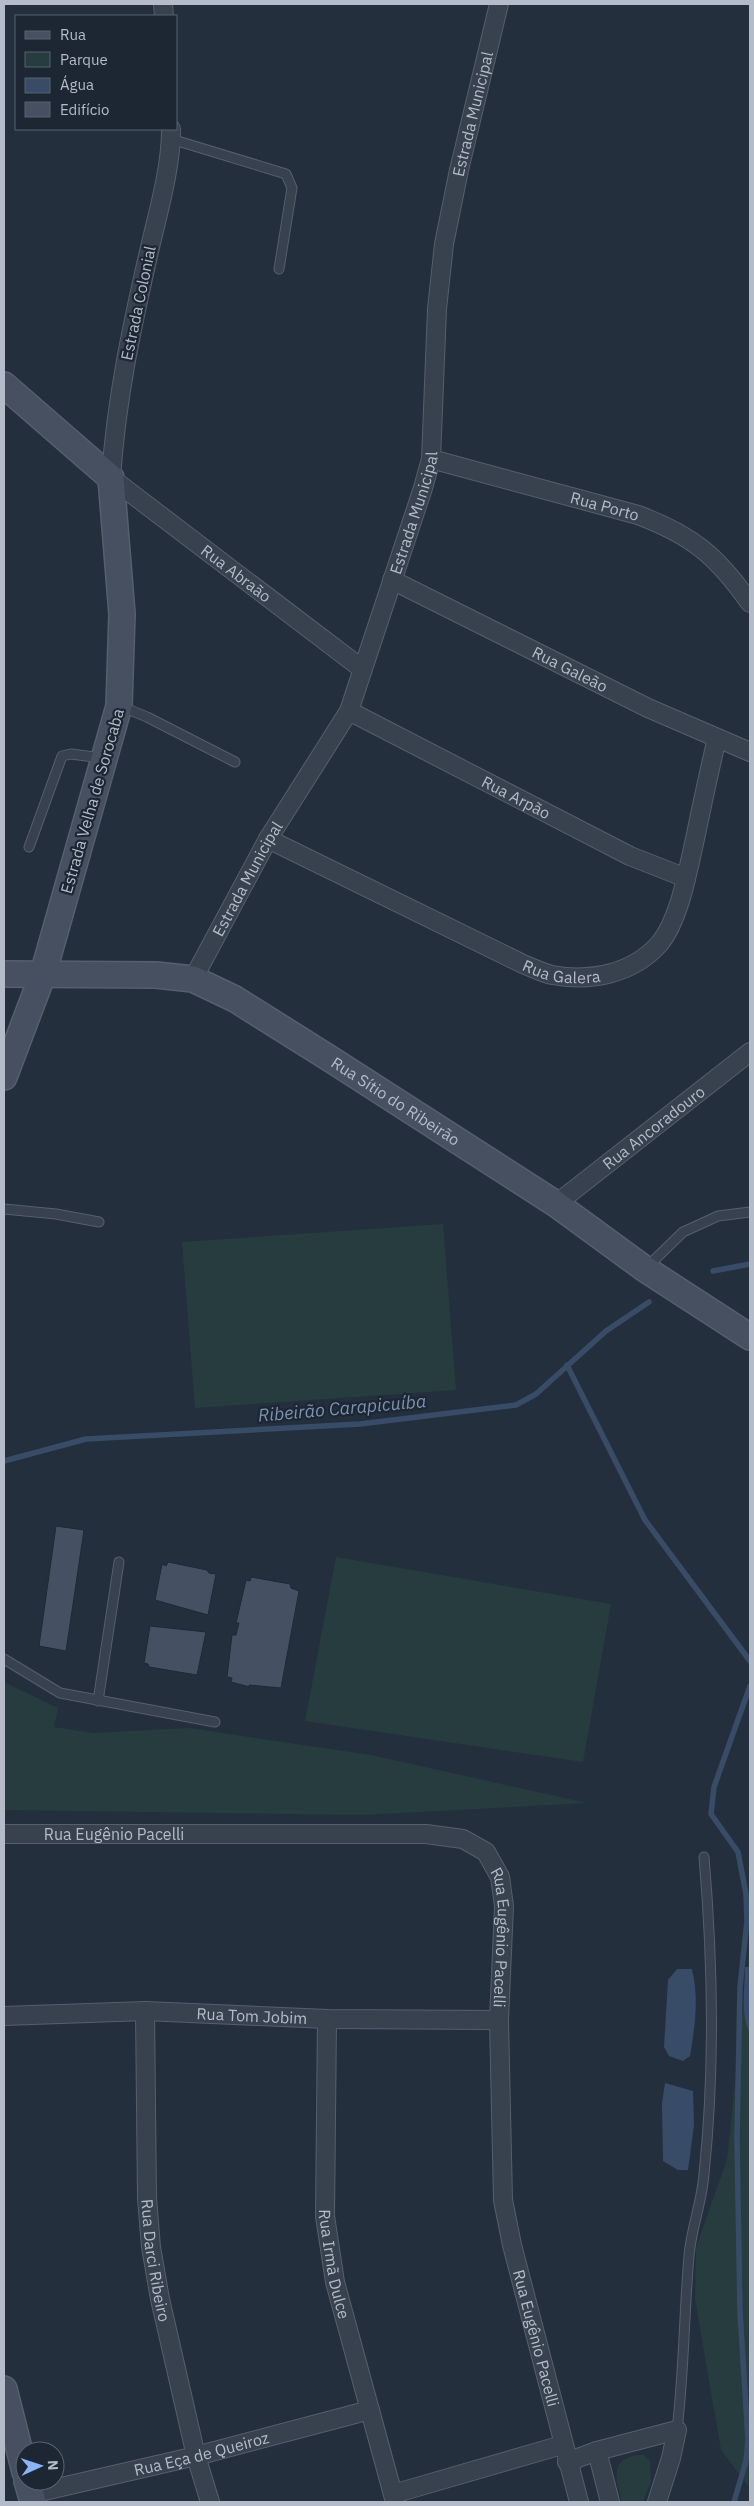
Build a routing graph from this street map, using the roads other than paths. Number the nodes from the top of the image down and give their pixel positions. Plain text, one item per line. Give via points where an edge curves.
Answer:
1 (499, 4) edge
2 (171, 134) edge
3 (279, 269) dead end
4 (4, 385) edge
5 (430, 460) junction
6 (111, 478) junction
7 (392, 580) junction
8 (750, 602) edge
9 (361, 668) junction
10 (120, 706) junction
11 (349, 711) junction
12 (717, 738) junction
13 (750, 752) edge
14 (105, 758) junction
15 (235, 762) dead end
16 (268, 839) junction
17 (29, 847) dead end
18 (686, 878) junction
19 (4, 974) edge
20 (43, 974) junction
21 (193, 979) junction
22 (750, 1052) edge
23 (4, 1077) edge
24 (556, 1204) junction
25 (4, 1209) edge
26 (750, 1212) edge
27 (99, 1222) dead end
28 (645, 1269) junction
29 (750, 1337) edge
30 (119, 1562) dead end
31 (4, 1659) edge
32 (98, 1701) junction
33 (215, 1722) dead end
34 (4, 1834) edge
35 (704, 1857) dead end
36 (145, 2011) junction
37 (4, 2016) edge
38 (327, 2019) junction
39 (500, 2020) junction
40 (4, 2389) edge
41 (370, 2410) junction
42 (677, 2430) junction
43 (17, 2441) edge
44 (562, 2445) junction
45 (597, 2451) junction
46 (196, 2456) junction
47 (567, 2462) junction
48 (65, 2481) edge
49 (394, 2498) edge
50 (210, 2502) edge
51 (579, 2502) edge
52 (610, 2502) edge
53 (657, 2502) edge

1 - 5 street, Estrada Municipal via 444,244 437,309
2 - 3 lane via 286,174 292,188
2 - 6 street, Estrada Colonial via 165,178 124,364
4 - 6 main road
5 - 7 street, Estrada Municipal
5 - 8 street, Rua Porto via 638,515 670,527 708,552
6 - 9 street, Rua Abraão
6 - 10 main road, Estrada Velha de Sorocaba via 122,614
7 - 9 street, Estrada Municipal
7 - 12 street, Rua Galeão via 648,708
9 - 11 street, Estrada Municipal
10 - 14 main road, Estrada Velha de Sorocaba
10 - 15 lane
11 - 16 street, Estrada Municipal
11 - 18 street, Rua Arpão via 630,856
12 - 13 street, Rua Galeão
12 - 18 street, Rua Galera
14 - 17 lane via 62,756
14 - 20 main road, Estrada Velha de Sorocaba
16 - 18 street, Rua Galera via 551,975 586,978 617,972 644,958 661,942 670,926
16 - 21 street, Estrada Municipal
19 - 20 main road, Rua Sítio do Ribeirão
20 - 21 main road, Rua Sítio do Ribeirão via 156,975
20 - 23 main road, Estrada Velha de Sorocaba
21 - 24 main road, Rua Sítio do Ribeirão via 235,999
22 - 24 street, Rua Ancoradouro
24 - 28 main road, Rua Sítio do Ribeirão
25 - 27 lane
26 - 28 lane via 718,1216 683,1232
28 - 29 main road, Rua Sítio do Ribeirão
30 - 32 lane
31 - 32 lane via 60,1693
32 - 33 lane
34 - 39 street, Rua Eugênio Pacelli via 426,1834 464,1838 486,1852 500,1877 504,1906
35 - 42 lane via 709,1923 709,2102 704,2177 689,2253
36 - 37 street, Rua Tom Jobim
36 - 38 street, Rua Tom Jobim
36 - 46 street, Rua Darci Ribeiro via 147,2198 151,2246
38 - 39 street, Rua Tom Jobim
38 - 41 street, Rua Irmã Dulce via 325,2216 336,2282
39 - 44 street, Rua Eugênio Pacelli via 504,2200 512,2245
40 - 43 main road
41 - 46 street, Rua Eça de Queiroz
41 - 49 street, Rua Irmã Dulce
42 - 45 street
42 - 53 street via 672,2458
44 - 47 street, Rua Eugênio Pacelli
44 - 49 street
45 - 47 street
45 - 52 street
46 - 48 street, Rua Eça de Queiroz
46 - 50 street, Rua Darci Ribeiro
47 - 51 street, Rua Eugênio Pacelli

